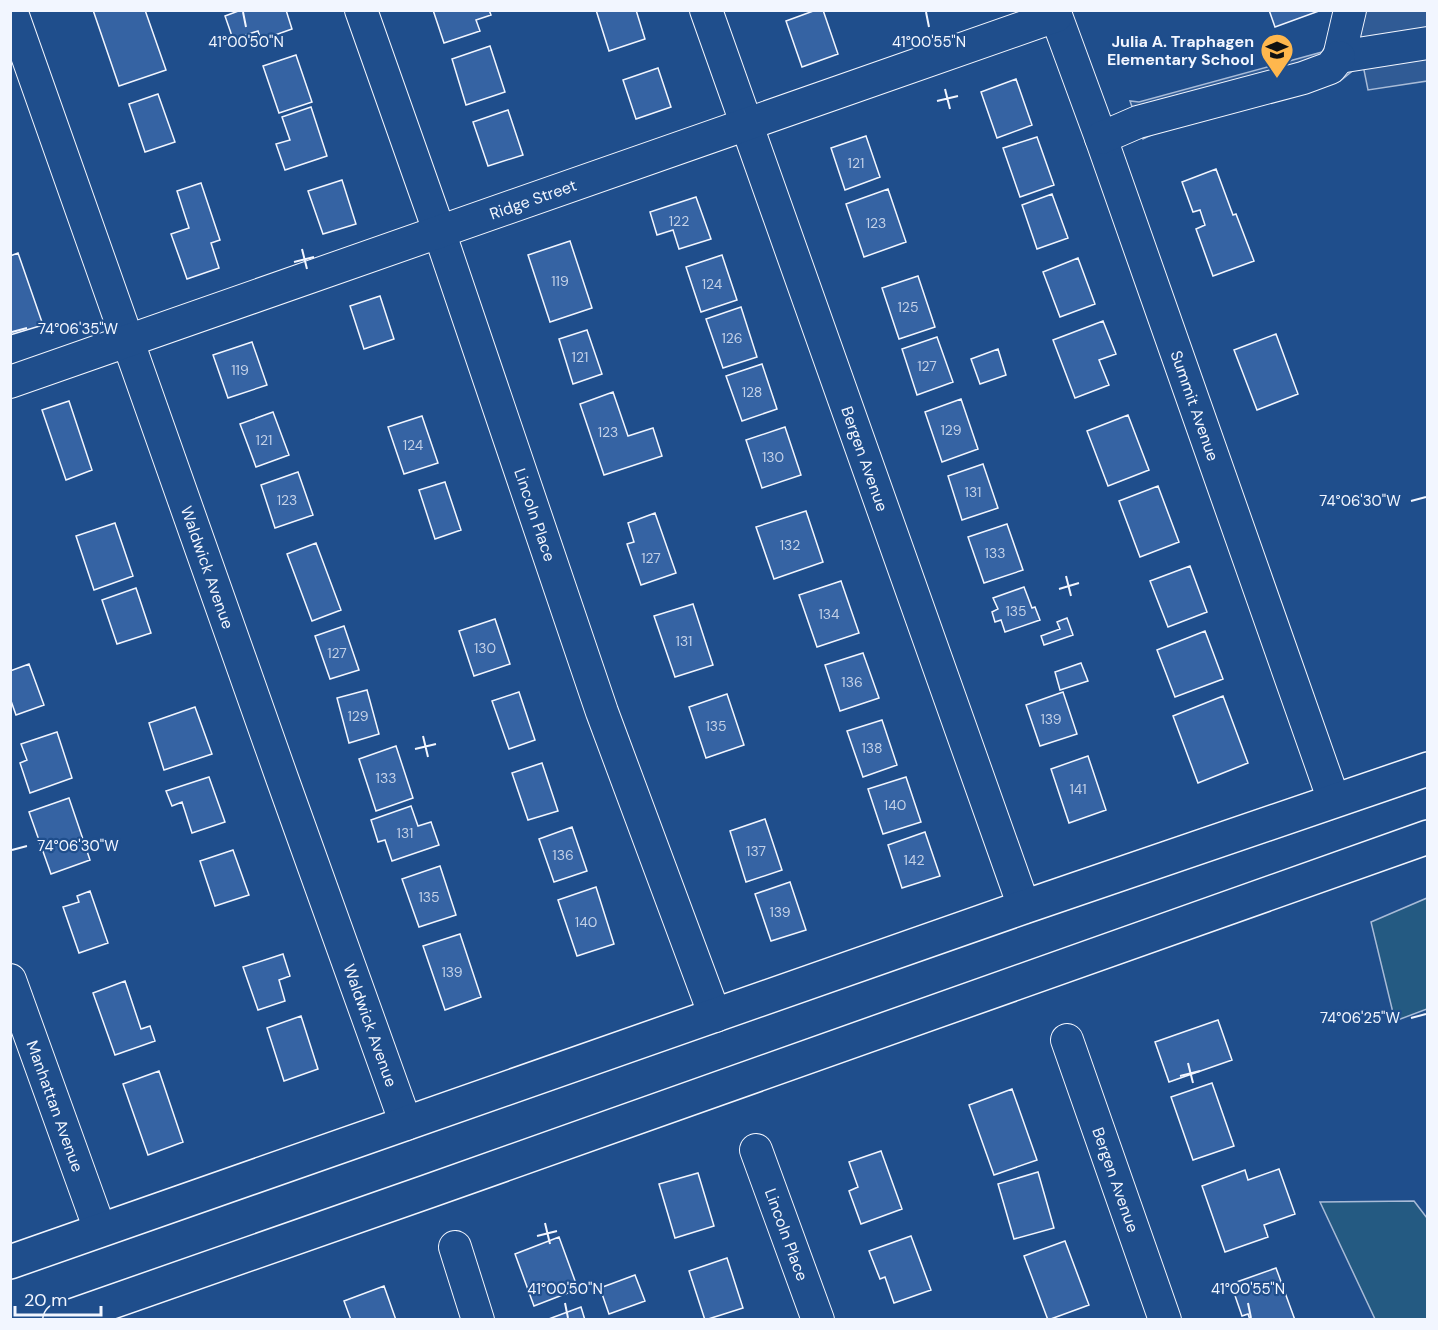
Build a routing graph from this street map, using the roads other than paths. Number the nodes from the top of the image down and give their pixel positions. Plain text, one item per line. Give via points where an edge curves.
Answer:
1 (11, 10) edge
2 (361, 10) edge
3 (706, 10) edge
4 (1350, 10) edge
5 (1055, 13) edge
6 (1428, 42) edge
7 (1339, 57) junction
8 (746, 124) junction
9 (1101, 138) junction
10 (439, 231) junction
11 (127, 341) junction
12 (10, 382) edge
13 (1428, 769) edge
14 (1334, 801) junction
15 (1428, 837) edge
16 (1024, 907) junction
17 (10, 980) edge
18 (715, 1016) junction
19 (1067, 1040) dead end
20 (406, 1124) junction
21 (756, 1150) dead end
22 (100, 1230) junction
23 (455, 1247) dead end
24 (10, 1262) edge
25 (60, 1320) edge
26 (478, 1320) edge
27 (818, 1320) edge
28 (1165, 1320) edge

1 - 11 street, Waldwick Avenue
2 - 10 street, Lincoln Place
3 - 8 street, Bergen Avenue
4 - 7 street
5 - 8 street, Ridge Street
5 - 9 street, Summit Avenue
6 - 7 street
7 - 9 street via 1330,68 1303,78 1138,122
8 - 10 street, Ridge Street
8 - 16 street, Bergen Avenue
9 - 14 street, Summit Avenue
10 - 11 street, Ridge Street
10 - 18 street, Lincoln Place via 603,712
11 - 12 street, Ridge Street
11 - 20 street, Waldwick Avenue
13 - 14 highway
14 - 16 highway
15 - 25 highway
16 - 18 highway
17 - 22 street, Manhattan Avenue
18 - 20 highway
19 - 28 street, Bergen Avenue
20 - 22 highway
21 - 27 street, Lincoln Place
22 - 24 highway
23 - 26 street

